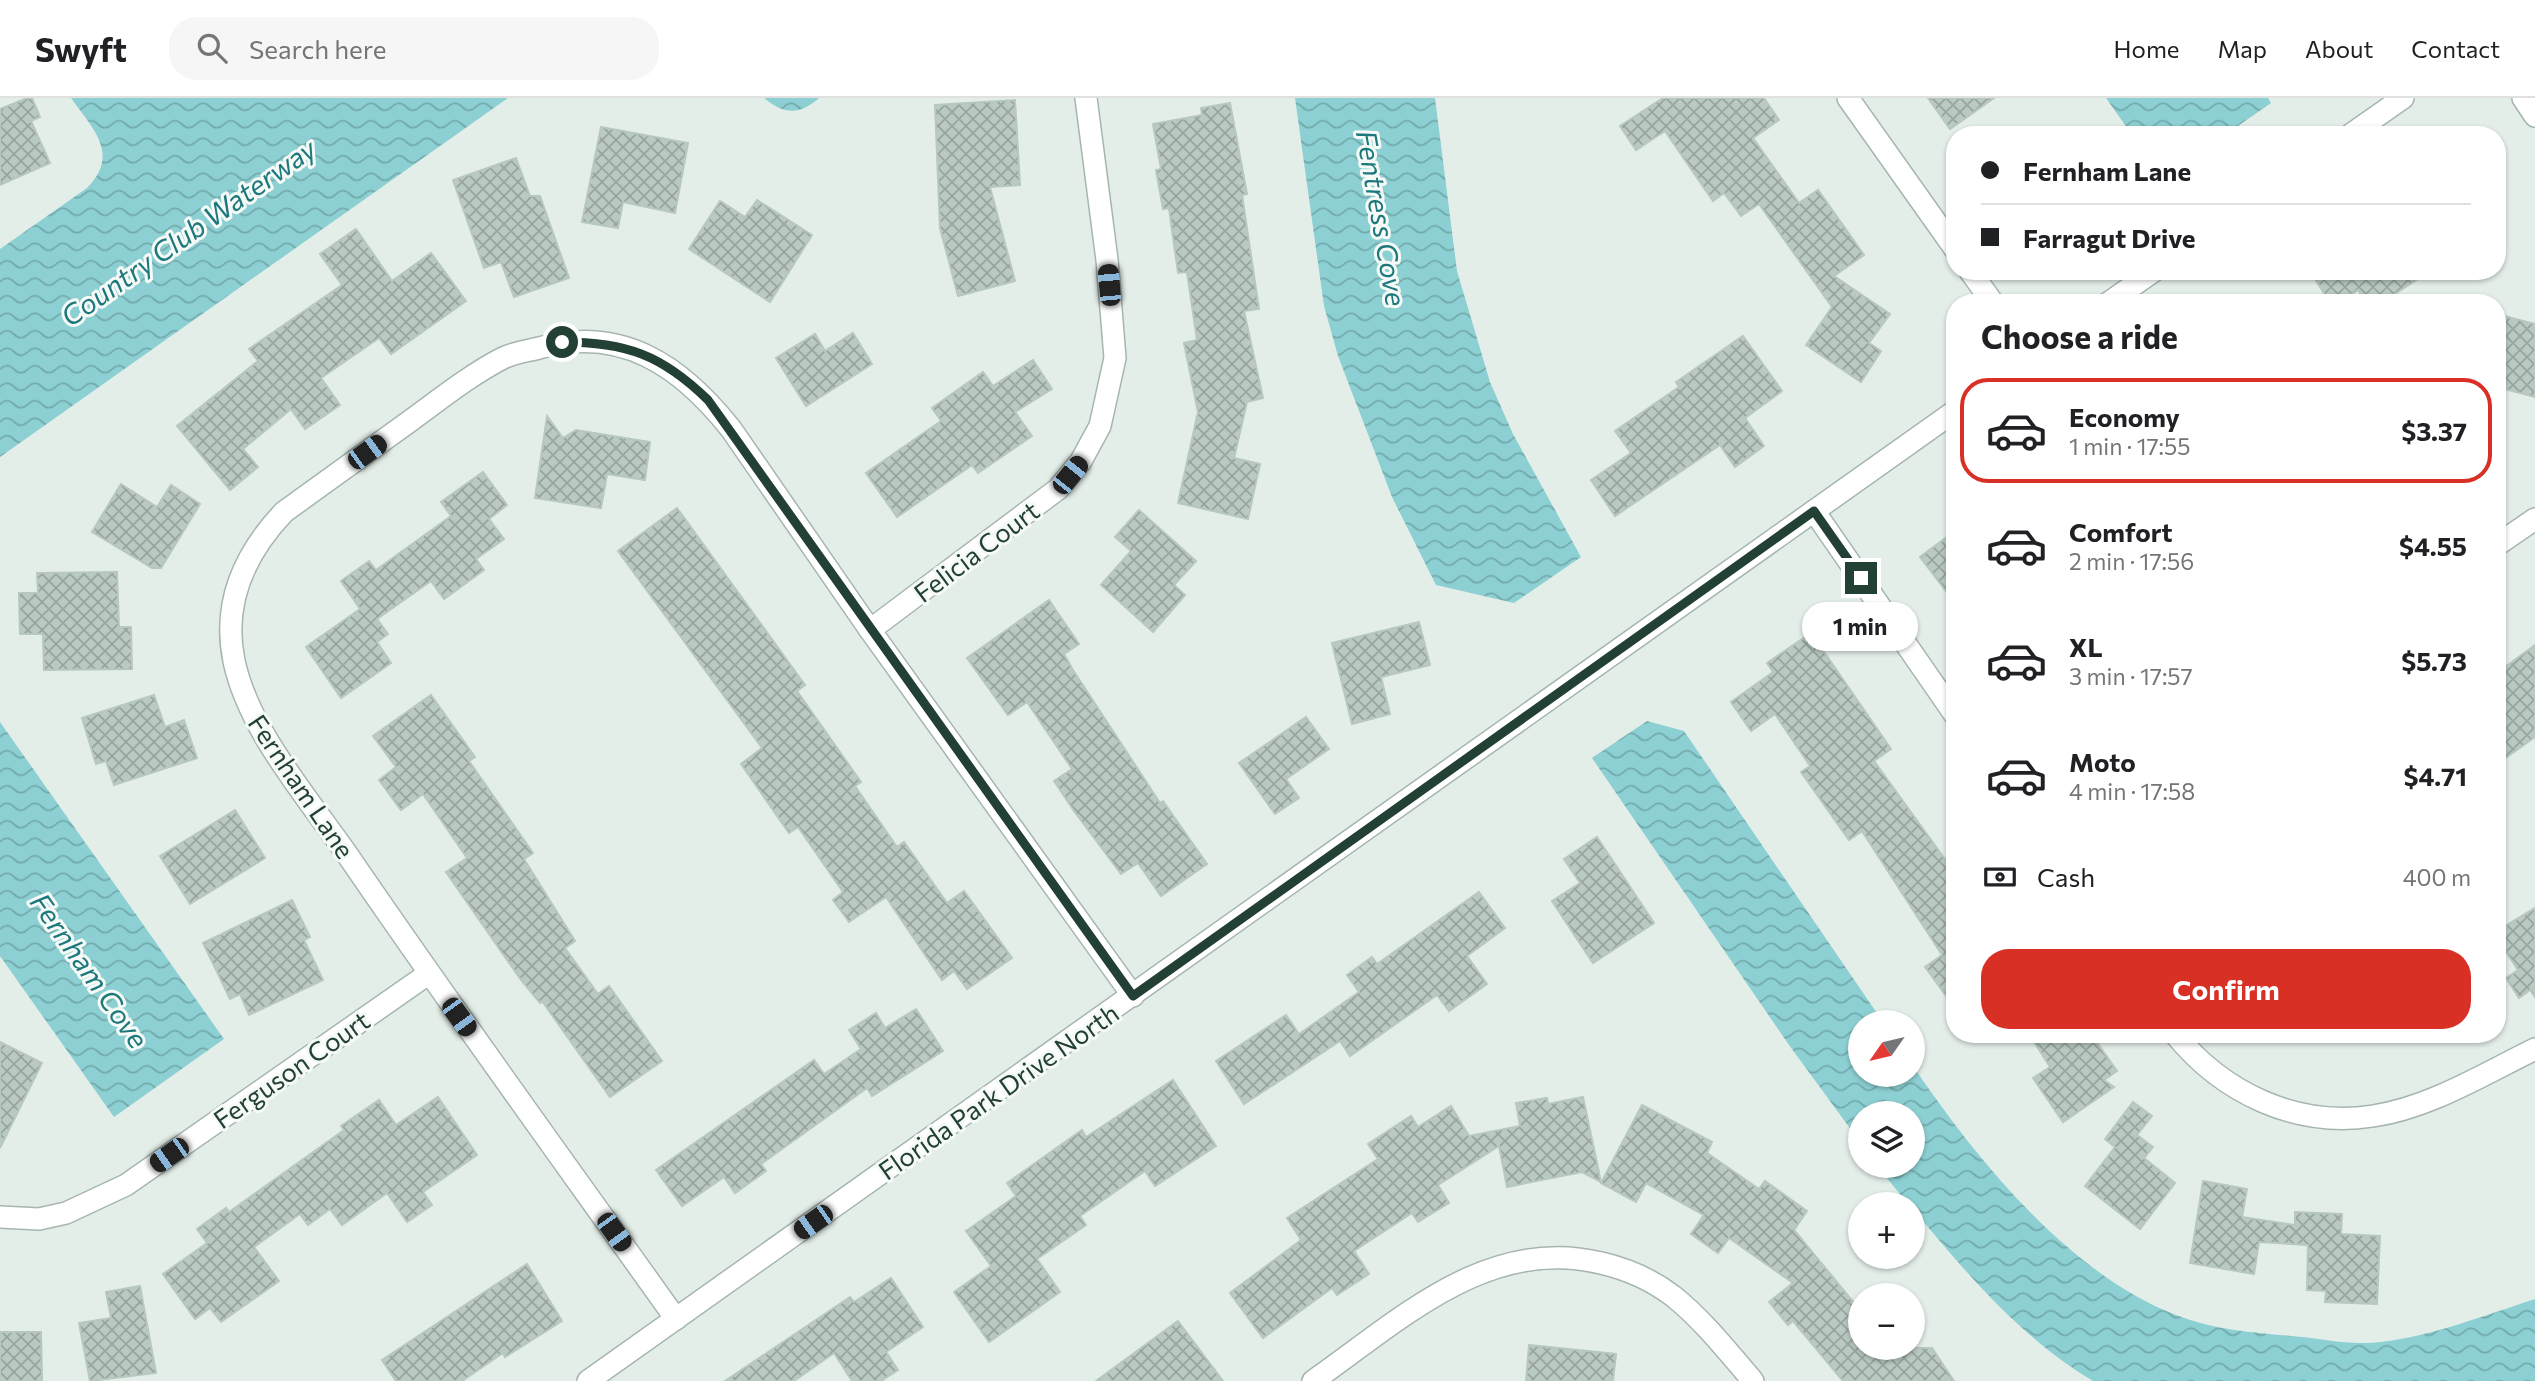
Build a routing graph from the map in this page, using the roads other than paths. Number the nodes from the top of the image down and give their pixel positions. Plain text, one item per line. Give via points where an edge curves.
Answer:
1 (1086, 98) edge
2 (1848, 98) edge
3 (2403, 98) edge
4 (2523, 98) edge
5 (2535, 116) edge
6 (2363, 126) edge
7 (1946, 236) edge
8 (2141, 280) edge
9 (2121, 294) edge
10 (1946, 417) edge
11 (1814, 511) junction
12 (2535, 519) edge
13 (2506, 539) edge
14 (870, 630) junction
15 (1946, 702) edge
16 (428, 974) junction
17 (1133, 996) junction
18 (2183, 1043) edge
19 (2535, 1049) edge
20 (0, 1217) edge
21 (676, 1318) junction
22 (588, 1381) edge
23 (1313, 1381) edge
24 (1753, 1381) edge

1 - 14 street, Felicia Court via 1115,358 1100,426 1081,461 1058,489
2 - 7 street
3 - 6 street
4 - 5 street
8 - 9 street
10 - 11 street, Florida Park Drive North
11 - 15 street
11 - 17 street, Florida Park Drive North
12 - 13 street
14 - 16 street, Fernham Lane via 708,400 658,360 602,342 562,342 505,357 284,512 248,557 238,583 230,638 241,684 253,717
14 - 17 street, Fernham Lane
16 - 20 street, Ferguson Court via 126,1185 66,1213 39,1219
16 - 21 street, Fernham Lane
17 - 21 street, Florida Park Drive North
18 - 19 street via 2244,1094 2281,1109 2323,1117 2372,1116 2397,1110
21 - 22 street, Florida Park Drive North
23 - 24 street via 1460,1281 1496,1266 1532,1259 1590,1260 1653,1283 1699,1321

